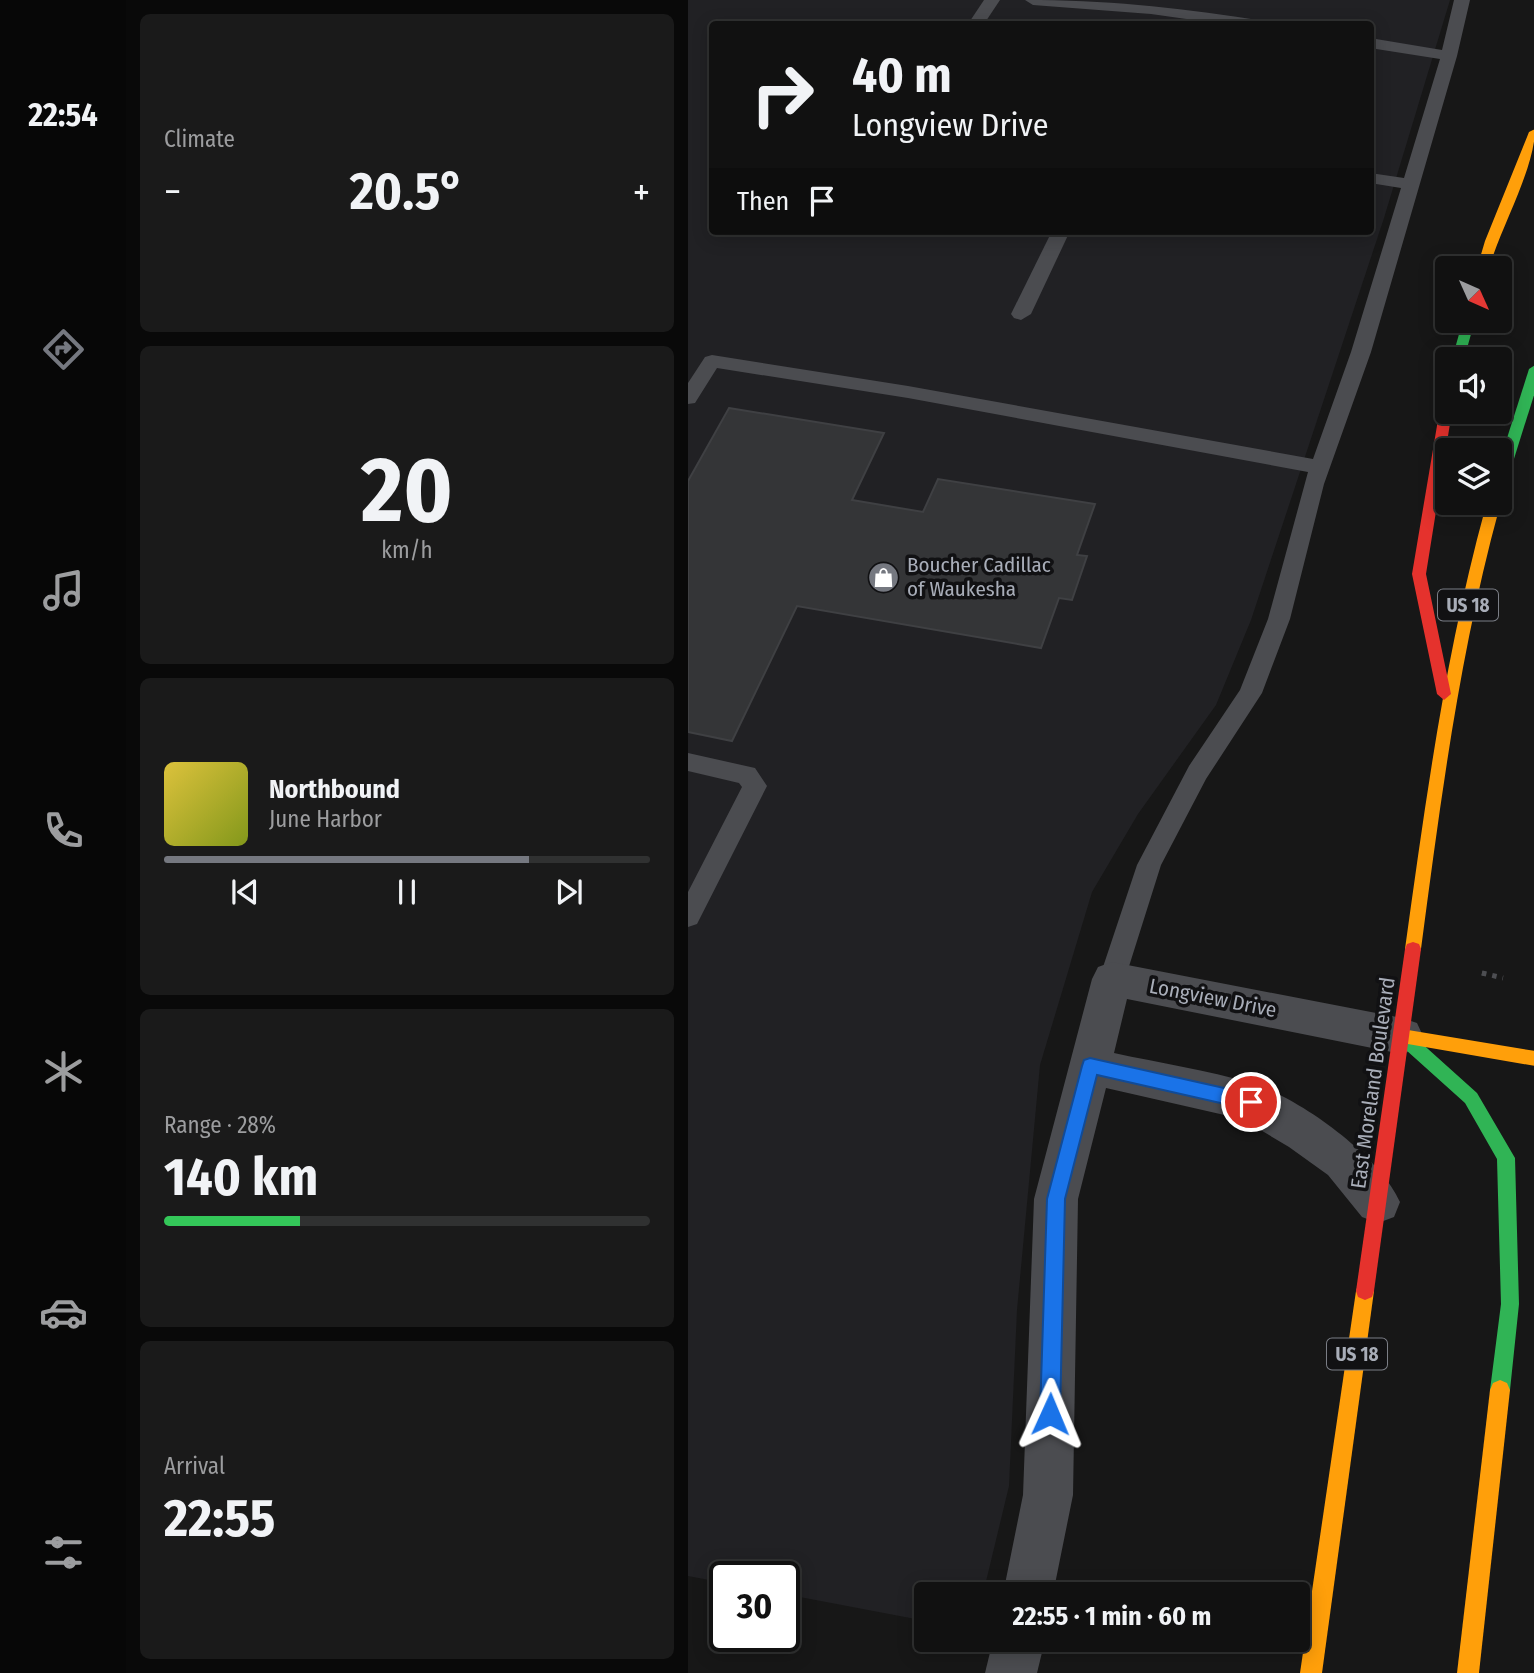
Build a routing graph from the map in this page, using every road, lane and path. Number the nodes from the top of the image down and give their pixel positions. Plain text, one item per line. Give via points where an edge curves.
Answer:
1 (992, 0) edge
2 (1033, 0) edge
3 (1462, 0) edge
4 (978, 21) edge
5 (1231, 21) edge
6 (1374, 44) edge
7 (1449, 56) junction
8 (1534, 132) edge
9 (1374, 179) edge
10 (1412, 184) junction
11 (1059, 235) edge
12 (1487, 256) edge
13 (1021, 314) dead end
14 (1534, 369) edge
15 (688, 398) edge
16 (1443, 424) edge
17 (1512, 441) edge
18 (1319, 467) junction
19 (1490, 515) edge
20 (1446, 708) junction
21 (688, 762) edge
22 (688, 917) edge
23 (1482, 973) dead end
24 (1503, 978) dead end
25 (1112, 979) junction
26 (1402, 1036) junction
27 (1534, 1059) edge
28 (1090, 1066) junction
29 (1378, 1202) junction
30 (1030, 1582) edge
31 (1016, 1652) edge
32 (1011, 1673) edge
33 (1311, 1673) edge
34 (1468, 1673) edge

1 - 4 lane
2 - 5 lane
3 - 7 lane
6 - 7 lane
7 - 10 lane
8 - 12 main road
9 - 10 lane
10 - 18 lane via 1361,352
11 - 13 lane
14 - 17 main road
15 - 18 lane via 712,360
16 - 20 main road via 1419,574
18 - 25 lane via 1279,618 1250,693 1197,773 1149,865
19 - 20 main road, East Moreland Boulevard / US 18
20 - 26 main road, East Moreland Boulevard / US 18
21 - 22 lane via 747,775 755,786
23 - 24 path
25 - 26 street, Longview Drive
25 - 28 street
26 - 27 main road
26 - 29 main road, East Moreland Boulevard / US 18
26 - 34 main road via 1471,1098 1506,1158 1510,1304
28 - 29 street via 1251,1102 1343,1161
28 - 30 street via 1056,1199 1048,1495
29 - 33 main road, East Moreland Boulevard / US 18
31 - 32 street

